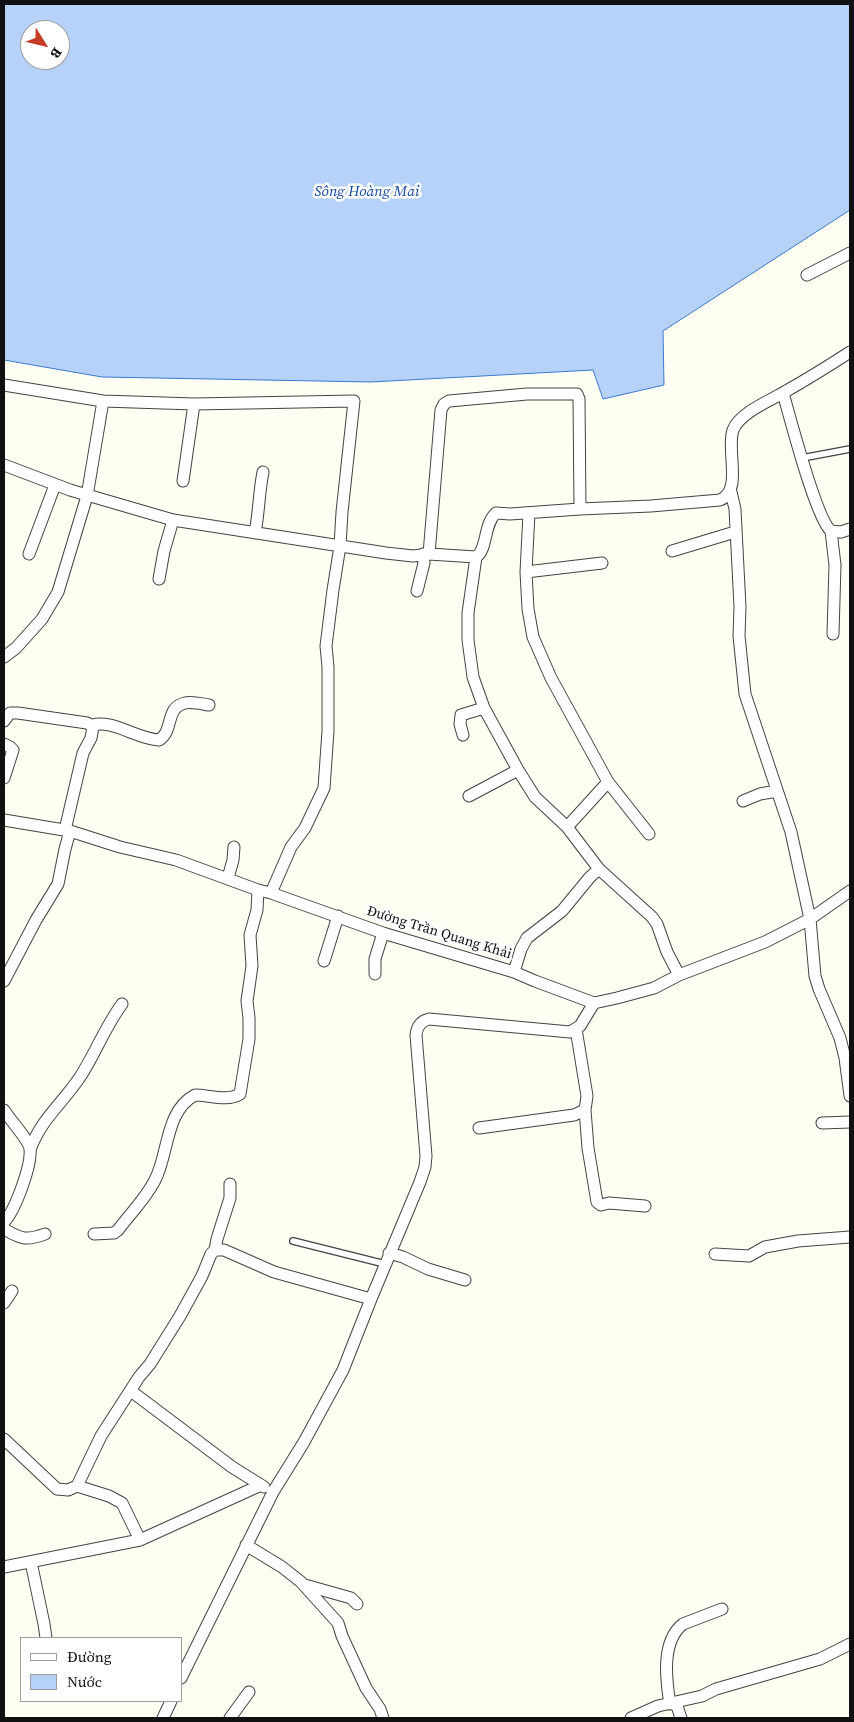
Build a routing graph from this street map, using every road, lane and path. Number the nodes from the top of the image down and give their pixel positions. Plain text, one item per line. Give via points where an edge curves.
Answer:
1 (850, 253) edge
2 (807, 275) dead end
3 (850, 352) edge
4 (4, 385) edge
5 (783, 393) junction
6 (104, 401) junction
7 (194, 404) junction
8 (850, 449) edge
9 (802, 458) junction
10 (4, 465) edge
11 (263, 472) dead end
12 (183, 481) dead end
13 (56, 485) junction
14 (731, 492) junction
15 (87, 496) junction
16 (580, 509) junction
17 (529, 513) junction
18 (173, 520) junction
19 (850, 529) edge
20 (831, 531) junction
21 (735, 532) junction
22 (255, 533) junction
23 (340, 546) junction
24 (672, 551) dead end
25 (28, 554) dead end
26 (426, 554) junction
27 (476, 558) junction
28 (602, 563) dead end
29 (526, 572) junction
30 (159, 579) dead end
31 (417, 591) dead end
32 (834, 634) dead end
33 (4, 657) edge
34 (209, 704) dead end
35 (484, 708) junction
36 (4, 721) edge
37 (92, 725) junction
38 (463, 734) dead end
39 (4, 744) edge
40 (518, 770) junction
41 (4, 778) edge
42 (608, 782) junction
43 (777, 791) junction
44 (469, 796) dead end
45 (743, 801) dead end
46 (4, 820) edge
47 (567, 826) junction
48 (68, 831) junction
49 (649, 834) dead end
50 (234, 847) dead end
51 (599, 869) junction
52 (228, 878) junction
53 (258, 890) junction
54 (850, 891) edge
55 (271, 892) junction
56 (338, 916) junction
57 (810, 919) junction
58 (383, 933) junction
59 (324, 961) dead end
60 (514, 972) junction
61 (375, 974) dead end
62 (679, 975) junction
63 (4, 981) edge
64 (594, 1003) junction
65 (122, 1004) dead end
66 (576, 1029) junction
67 (848, 1058) edge
68 (850, 1096) edge
69 (4, 1110) edge
70 (585, 1110) junction
71 (850, 1122) edge
72 (822, 1123) dead end
73 (479, 1128) dead end
74 (30, 1150) junction
75 (230, 1184) dead end
76 (645, 1206) dead end
77 (4, 1222) edge
78 (4, 1229) edge
79 (45, 1234) dead end
80 (94, 1234) dead end
81 (850, 1237) edge
82 (293, 1241) dead end
83 (215, 1250) junction
84 (715, 1254) dead end
85 (387, 1259) junction
86 (465, 1280) dead end
87 (12, 1291) dead end
88 (370, 1299) junction
89 (4, 1303) edge
90 (131, 1391) junction
91 (4, 1440) edge
92 (261, 1485) junction
93 (77, 1486) junction
94 (273, 1492) junction
95 (140, 1540) junction
96 (246, 1544) junction
97 (32, 1562) junction
98 (4, 1567) edge
99 (304, 1585) junction
100 (356, 1604) dead end
101 (722, 1609) dead end
102 (46, 1637) edge
103 (850, 1644) edge
104 (182, 1676) edge
105 (249, 1692) dead end
106 (171, 1702) edge
107 (673, 1704) junction
108 (163, 1718) edge
109 (230, 1718) edge
110 (383, 1718) edge
111 (631, 1718) edge
112 (681, 1718) edge

1 - 2 street
3 - 5 street
4 - 6 street
5 - 9 street
5 - 14 street via 744,417 733,430
6 - 7 street
6 - 15 street
7 - 12 street
7 - 23 street via 354,401
8 - 9 lane
9 - 20 street via 824,521
10 - 13 street
11 - 22 street
13 - 15 street
13 - 25 street
14 - 16 street via 720,500
14 - 21 street
15 - 18 street
15 - 33 street via 58,592 42,619
16 - 17 street
16 - 26 street via 577,394 527,394 449,401 440,410
17 - 27 street via 496,513 489,520 481,553
17 - 29 street
18 - 22 street
18 - 30 street
19 - 20 street
20 - 32 street via 835,565
21 - 24 street
21 - 43 street via 745,694
22 - 23 street
23 - 26 street via 413,556
23 - 55 street via 326,646 328,730 324,788 305,828 291,847
26 - 27 street
26 - 31 street
27 - 35 street via 468,613 468,640 473,677
28 - 29 street
29 - 42 street via 530,626 536,646
34 - 37 street via 186,702 179,705 172,713 168,732 159,740 102,723
35 - 38 street via 461,714
35 - 40 street
36 - 37 street via 10,713 18,712
37 - 48 street via 93,732 83,752
39 - 41 street via 13,750
40 - 44 street
40 - 47 street via 535,797
42 - 47 street
42 - 49 street
43 - 45 street
43 - 57 street via 791,832
46 - 48 street, Đường Trần Quang Khải
47 - 51 street
48 - 52 street, Đường Trần Quang Khải via 176,860
48 - 63 street via 58,884
50 - 52 street
51 - 60 street via 562,911 527,938
51 - 62 street via 652,917
52 - 53 street, Đường Trần Quang Khải
53 - 55 street, Đường Trần Quang Khải
53 - 80 street via 257,910 250,935 249,1039 240,1094 223,1098 195,1094 181,1105 151,1186 118,1230
54 - 57 street
55 - 56 street, Đường Trần Quang Khải
56 - 58 street, Đường Trần Quang Khải
56 - 59 street
57 - 62 street via 765,942
57 - 67 street via 815,976
58 - 60 street, Đường Trần Quang Khải
58 - 61 street via 375,959
60 - 64 street, Đường Trần Quang Khải
62 - 64 street via 654,988
64 - 66 street
65 - 74 street via 79,1078 39,1128
66 - 70 street via 587,1096
66 - 85 street via 570,1032 429,1019 419,1025 416,1034 425,1167
67 - 68 street
69 - 74 street
70 - 73 street via 574,1116
70 - 76 street via 598,1202 601,1205
71 - 72 street
74 - 77 street via 18,1197
75 - 83 street via 230,1198
78 - 79 street via 23,1239
81 - 84 street via 765,1247 748,1256
82 - 85 lane
83 - 88 street via 224,1250 274,1272
83 - 90 street via 189,1302
85 - 86 street via 403,1257
85 - 88 street
87 - 89 street
88 - 94 street via 343,1370
90 - 92 street
90 - 93 street via 101,1436
91 - 93 street via 57,1489 68,1490
92 - 94 street
92 - 95 street
93 - 95 street via 122,1503
94 - 96 street
95 - 97 street
96 - 99 street via 282,1566
96 - 104 street
97 - 98 street
97 - 102 street
99 - 100 street via 351,1598
99 - 110 street via 338,1623 366,1688
101 - 107 street via 683,1624 675,1633 666,1668
103 - 107 street via 820,1658
105 - 109 street
106 - 108 street
107 - 111 street via 658,1706
107 - 112 street

